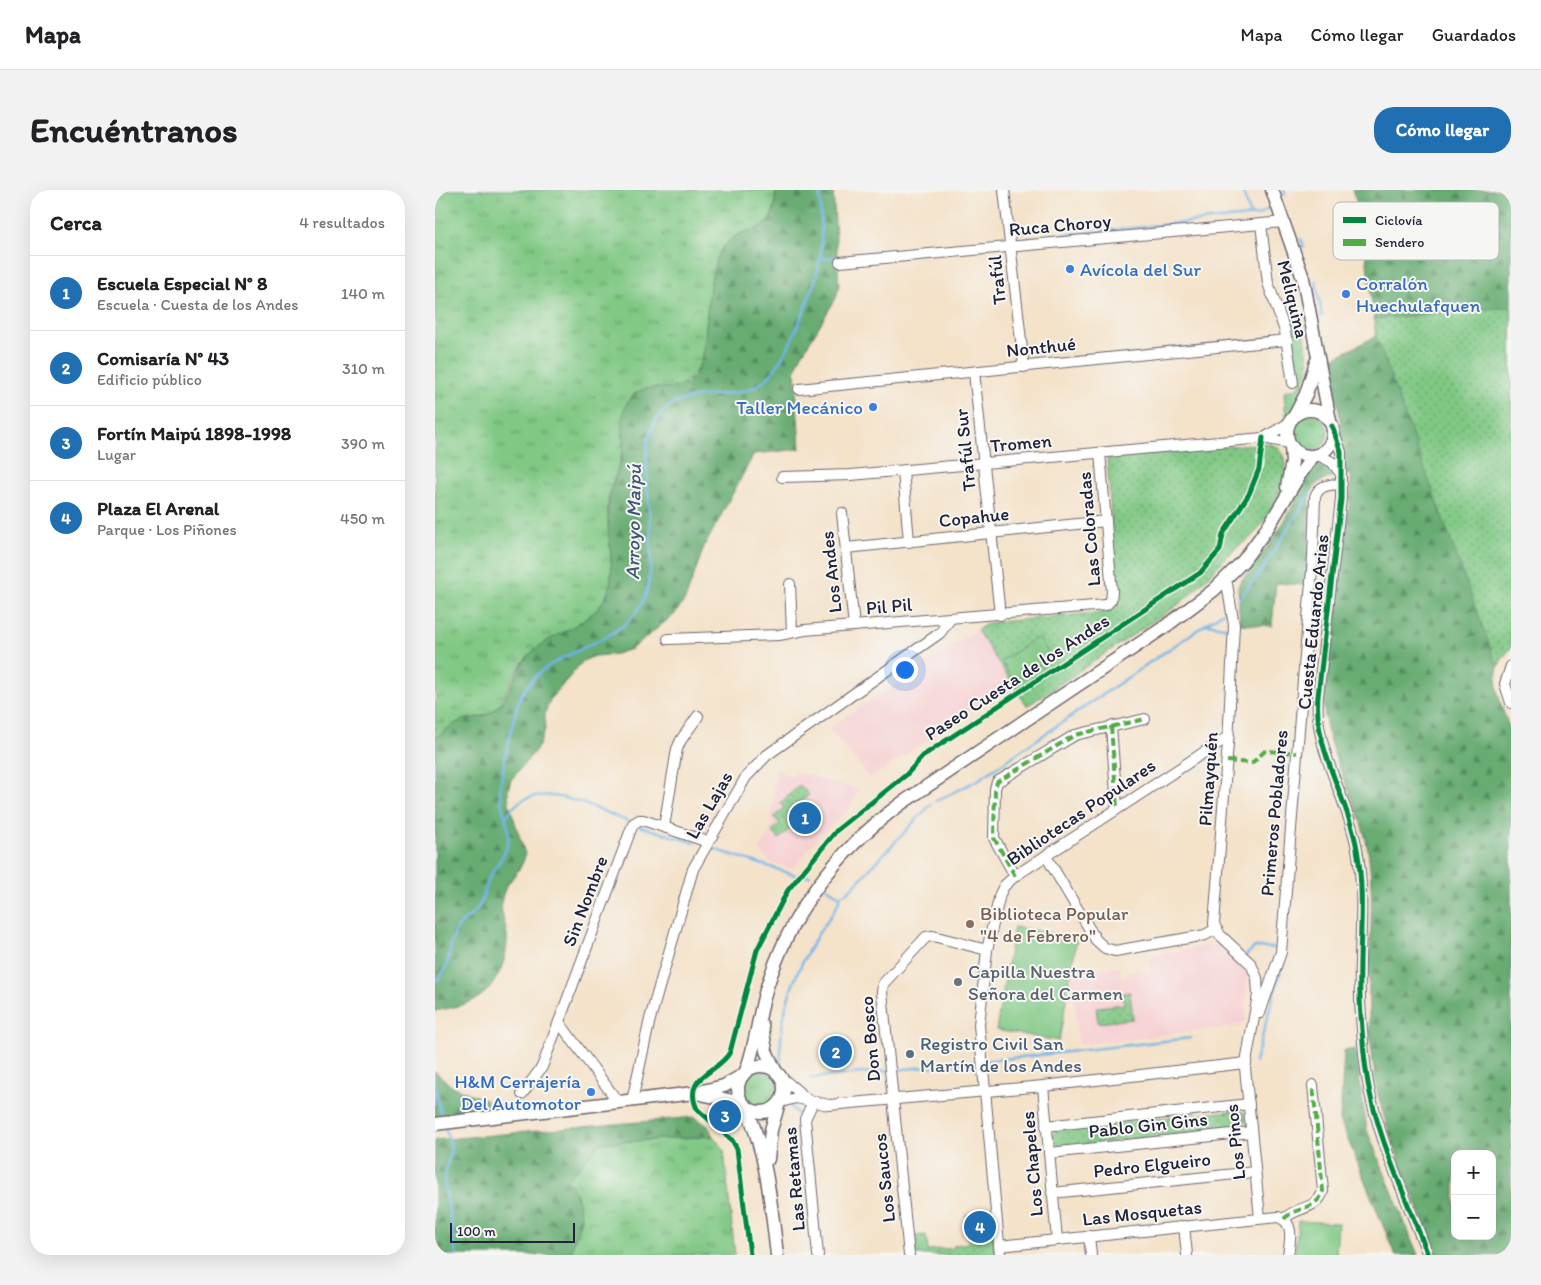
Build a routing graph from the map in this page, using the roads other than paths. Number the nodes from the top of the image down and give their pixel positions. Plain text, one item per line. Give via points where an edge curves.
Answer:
1 (1004, 190) edge
2 (1272, 190) edge
3 (1284, 222) junction
4 (1261, 224) junction
5 (1011, 247) junction
6 (840, 262) dead end
7 (1287, 340) junction
8 (1317, 357) junction
9 (1024, 367) junction
10 (974, 372) junction
11 (1293, 383) dead end
12 (799, 390) dead end
13 (1292, 419) junction
14 (1331, 424) junction
15 (1263, 438) junction
16 (1290, 445) junction
17 (1100, 453) junction
18 (1316, 456) junction
19 (983, 464) junction
20 (903, 471) junction
21 (782, 477) dead end
22 (1342, 479) junction
23 (1281, 506) junction
24 (842, 513) dead end
25 (1106, 521) junction
26 (991, 533) junction
27 (909, 542) junction
28 (846, 548) junction
29 (1226, 578) junction
30 (790, 584) dead end
31 (1110, 602) joint
32 (1000, 615) junction
33 (951, 618) junction
34 (854, 626) junction
35 (792, 632) junction
36 (668, 639) dead end
37 (1511, 666) edge
38 (1511, 703) edge
39 (698, 716) dead end
40 (1145, 719) dead end
41 (1111, 726) junction
42 (1229, 736) junction
43 (1117, 807) junction
44 (664, 827) junction
45 (708, 842) junction
46 (1046, 856) junction
47 (1015, 876) junction
48 (1216, 929) junction
49 (987, 950) junction
50 (1254, 968) junction
51 (1276, 969) junction
52 (761, 1012) junction
53 (559, 1022) junction
54 (1249, 1041) junction
55 (1245, 1063) junction
56 (745, 1073) junction
57 (778, 1074) junction
58 (1313, 1085) dead end
59 (1043, 1086) junction
60 (984, 1092) junction
61 (694, 1093) junction
62 (522, 1094) dead end
63 (893, 1098) junction
64 (632, 1100) junction
65 (618, 1102) junction
66 (813, 1102) junction
67 (780, 1104) junction
68 (1249, 1104) junction
69 (744, 1105) junction
70 (435, 1124) edge
71 (1046, 1126) junction
72 (1251, 1132) junction
73 (1049, 1153) junction
74 (767, 1172) junction
75 (1255, 1172) junction
76 (1053, 1192) junction
77 (1260, 1218) junction
78 (1285, 1220) junction
79 (1184, 1226) junction
80 (1089, 1236) junction
81 (1057, 1240) junction
82 (1000, 1250) edge
83 (777, 1255) edge
84 (819, 1255) edge
85 (909, 1255) edge
86 (1091, 1255) edge
87 (1187, 1255) edge
88 (1289, 1255) edge
89 (1428, 1255) edge

1 - 5 street, Trafúl
2 - 3 main road
3 - 4 street, Ruca Choroy
3 - 8 main road via 1303,278
4 - 5 street, Ruca Choroy
4 - 7 street, Meliquina via 1269,288
5 - 6 street, Ruca Choroy
5 - 9 street, Trafúl
7 - 9 street, Nonthué
7 - 11 street, Meliquina
8 - 13 main road via 1309,388
8 - 14 main road
9 - 10 street, Nonthué
10 - 12 street, Nonthué
10 - 19 street, Trafúl Sur
13 - 14 main road via 1304,411 1314,410 1323,414
13 - 15 street, Tromen
13 - 16 main road via 1287,433
14 - 18 main road via 1333,436 1330,446
14 - 22 street, Cuesta Eduardo Arias via 1340,448
15 - 16 street, Tromen
15 - 17 street, Tromen
16 - 18 main road via 1303,456
16 - 23 main road via 1292,470
17 - 19 street, Tromen
17 - 25 street, Las Coloradas
18 - 22 street via 1333,462
18 - 23 main road
19 - 20 street, Tromen
19 - 26 street, Trafúl Sur
20 - 21 street, Tromen via 835,477
20 - 27 street
22 - 51 street, Primeros Pobladores via 1323,486 1315,497 1281,952
22 - 89 street, Cuesta Eduardo Arias via 1317,721 1352,824 1361,875 1360,1005 1371,1100
23 - 29 main road via 1259,541
24 - 28 street, Los Andes
25 - 26 street, Copahue
25 - 31 street, Las Coloradas via 1113,592
26 - 27 street, Copahue
26 - 32 street, Trafúl Sur
27 - 28 street, Copahue
28 - 34 street, Los Andes
29 - 42 street, Pilmayquén via 1234,620
29 - 52 main road via 1181,616 933,782 857,839 826,873 799,912 776,961
30 - 35 street
31 - 32 street, Pil Pil via 1104,606
32 - 33 street, Pil Pil
33 - 34 street, Pil Pil
33 - 45 street, Las Lajas via 938,635 757,763 742,782
34 - 35 street, Pil Pil
35 - 36 street, Pil Pil
37 - 38 street via 1505,684
39 - 44 street via 677,749
40 - 41 street
41 - 43 street
41 - 47 street via 1067,738 997,782 993,838
42 - 43 street, Bibliotecas Populares
42 - 48 street, Pilmayquén via 1214,921
43 - 46 street, Bibliotecas Populares
44 - 45 street, Sin Nombre
44 - 53 street, Sin Nombre via 641,820 633,824
45 - 64 street, Las Lajas via 691,876 650,1019
46 - 47 street, Bibliotecas Populares
46 - 48 street via 1096,940 1108,950 1205,935
47 - 49 street, Bibliotecas Populares via 1001,890
48 - 50 street
49 - 60 street, Bibliotecas Populares via 979,1036
49 - 63 street, Don Bosco via 926,937 885,980 882,992
50 - 51 street via 1267,975
50 - 54 street via 1258,989
51 - 54 street, Primeros Pobladores
52 - 56 main road
52 - 57 main road via 764,1043
53 - 62 street, Sin Nombre via 540,1072
53 - 65 street
54 - 55 street
55 - 59 street
55 - 68 street, Los Pinos
56 - 57 main road via 760,1066
56 - 61 main road via 728,1084
56 - 69 main road via 738,1089
57 - 66 street
57 - 67 main road via 785,1087
58 - 78 street via 1323,1190 1317,1202 1292,1212
59 - 60 street
59 - 71 street, Los Chapeles
60 - 63 street
60 - 82 street, Bibliotecas Populares
61 - 64 main road
61 - 69 main road
63 - 66 street via 829,1104
63 - 85 street, Los Saucos
64 - 65 main road
65 - 70 main road
66 - 67 street via 797,1098
66 - 84 street, Las Retamas via 805,1119
67 - 69 main road via 760,1113
67 - 74 main road via 771,1130
68 - 71 street, Pablo Gin Gins
68 - 72 street, Los Pinos
69 - 74 main road via 756,1130
71 - 73 street, Los Chapeles
72 - 73 street, Pablo Gin Gins
72 - 75 street, Los Pinos
73 - 76 street, Los Chapeles
74 - 83 main road
75 - 76 street, Pedro Elgueiro
75 - 77 street, Los Pinos
76 - 81 street, Los Chapeles
77 - 78 street, Las Mosquetas
77 - 79 street, Las Mosquetas
78 - 88 street via 1290,1230
79 - 80 street, Las Mosquetas
79 - 87 street
80 - 81 street, Las Mosquetas
80 - 86 street
81 - 82 street, Las Mosquetas

